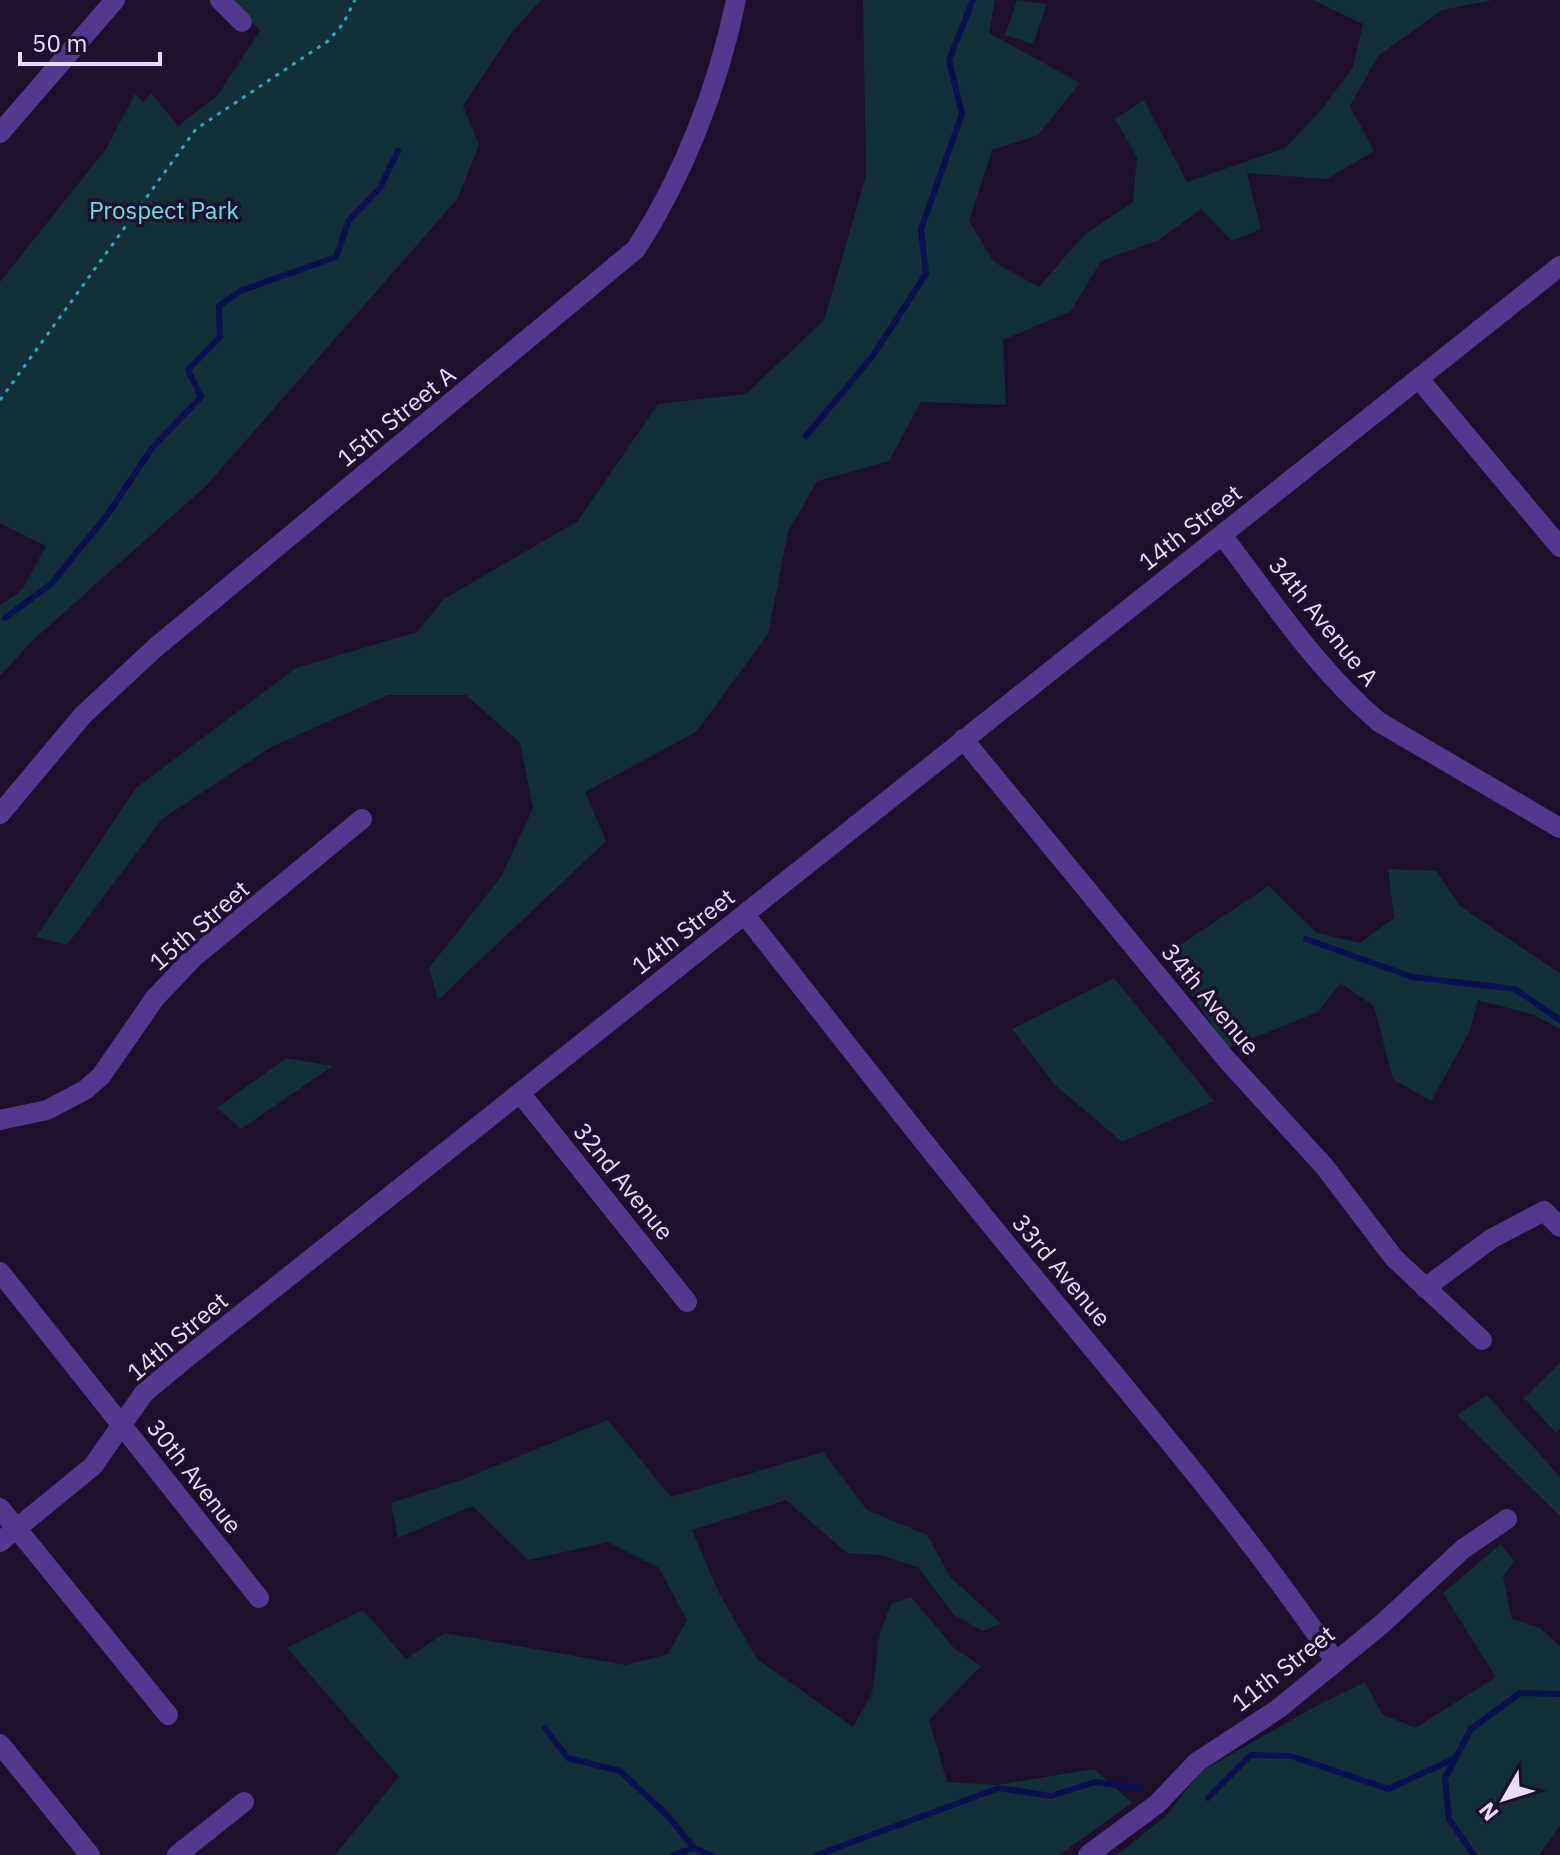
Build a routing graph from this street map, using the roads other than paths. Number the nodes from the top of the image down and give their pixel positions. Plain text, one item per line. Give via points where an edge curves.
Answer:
1 (115, 0) edge
2 (220, 0) edge
3 (736, 0) edge
4 (242, 22) dead end
5 (0, 133) edge
6 (1560, 266) edge
7 (1419, 379) junction
8 (1222, 535) junction
9 (1560, 547) edge
10 (963, 739) junction
11 (0, 814) edge
12 (362, 819) dead end
13 (1560, 828) edge
14 (745, 915) junction
15 (520, 1093) junction
16 (0, 1120) edge
17 (1560, 1227) edge
18 (0, 1272) edge
19 (1425, 1288) junction
20 (687, 1302) dead end
21 (1482, 1340) dead end
22 (124, 1427) junction
23 (0, 1508) edge
24 (1507, 1519) dead end
25 (17, 1529) junction
26 (0, 1542) edge
27 (259, 1598) dead end
28 (1335, 1661) junction
29 (168, 1715) dead end
30 (0, 1744) edge
31 (244, 1802) dead end
32 (90, 1855) edge
33 (177, 1855) edge
34 (1088, 1855) edge

1 - 5 street
2 - 4 street
3 - 11 street, 15th Street A via 714,78 677,175 636,249 155,648 83,715
6 - 7 street, 14th Street
7 - 8 street, 14th Street
7 - 9 street
8 - 10 street, 14th Street
8 - 13 street, 34th Avenue A via 1327,672 1363,709
10 - 14 street, 14th Street
10 - 19 street, 34th Avenue via 1218,1049
12 - 16 street, 15th Street via 194,957 155,998 117,1056 85,1090 47,1110
14 - 15 street, 14th Street
14 - 28 street, 33rd Avenue via 958,1186 1170,1439 1286,1588
15 - 20 street, 32nd Avenue
15 - 22 street, 14th Street via 167,1373 144,1393
17 - 19 street via 1544,1211 1491,1239
18 - 22 street, 30th Avenue
19 - 21 street, 34th Avenue
22 - 25 street, 14th Street via 93,1466
22 - 27 street, 30th Avenue
23 - 25 street
24 - 28 street, 11th Street via 1463,1549
25 - 26 street, 14th Street
25 - 29 street
28 - 34 street, 11th Street via 1278,1709 1197,1762 1157,1804
30 - 32 street
31 - 33 street

